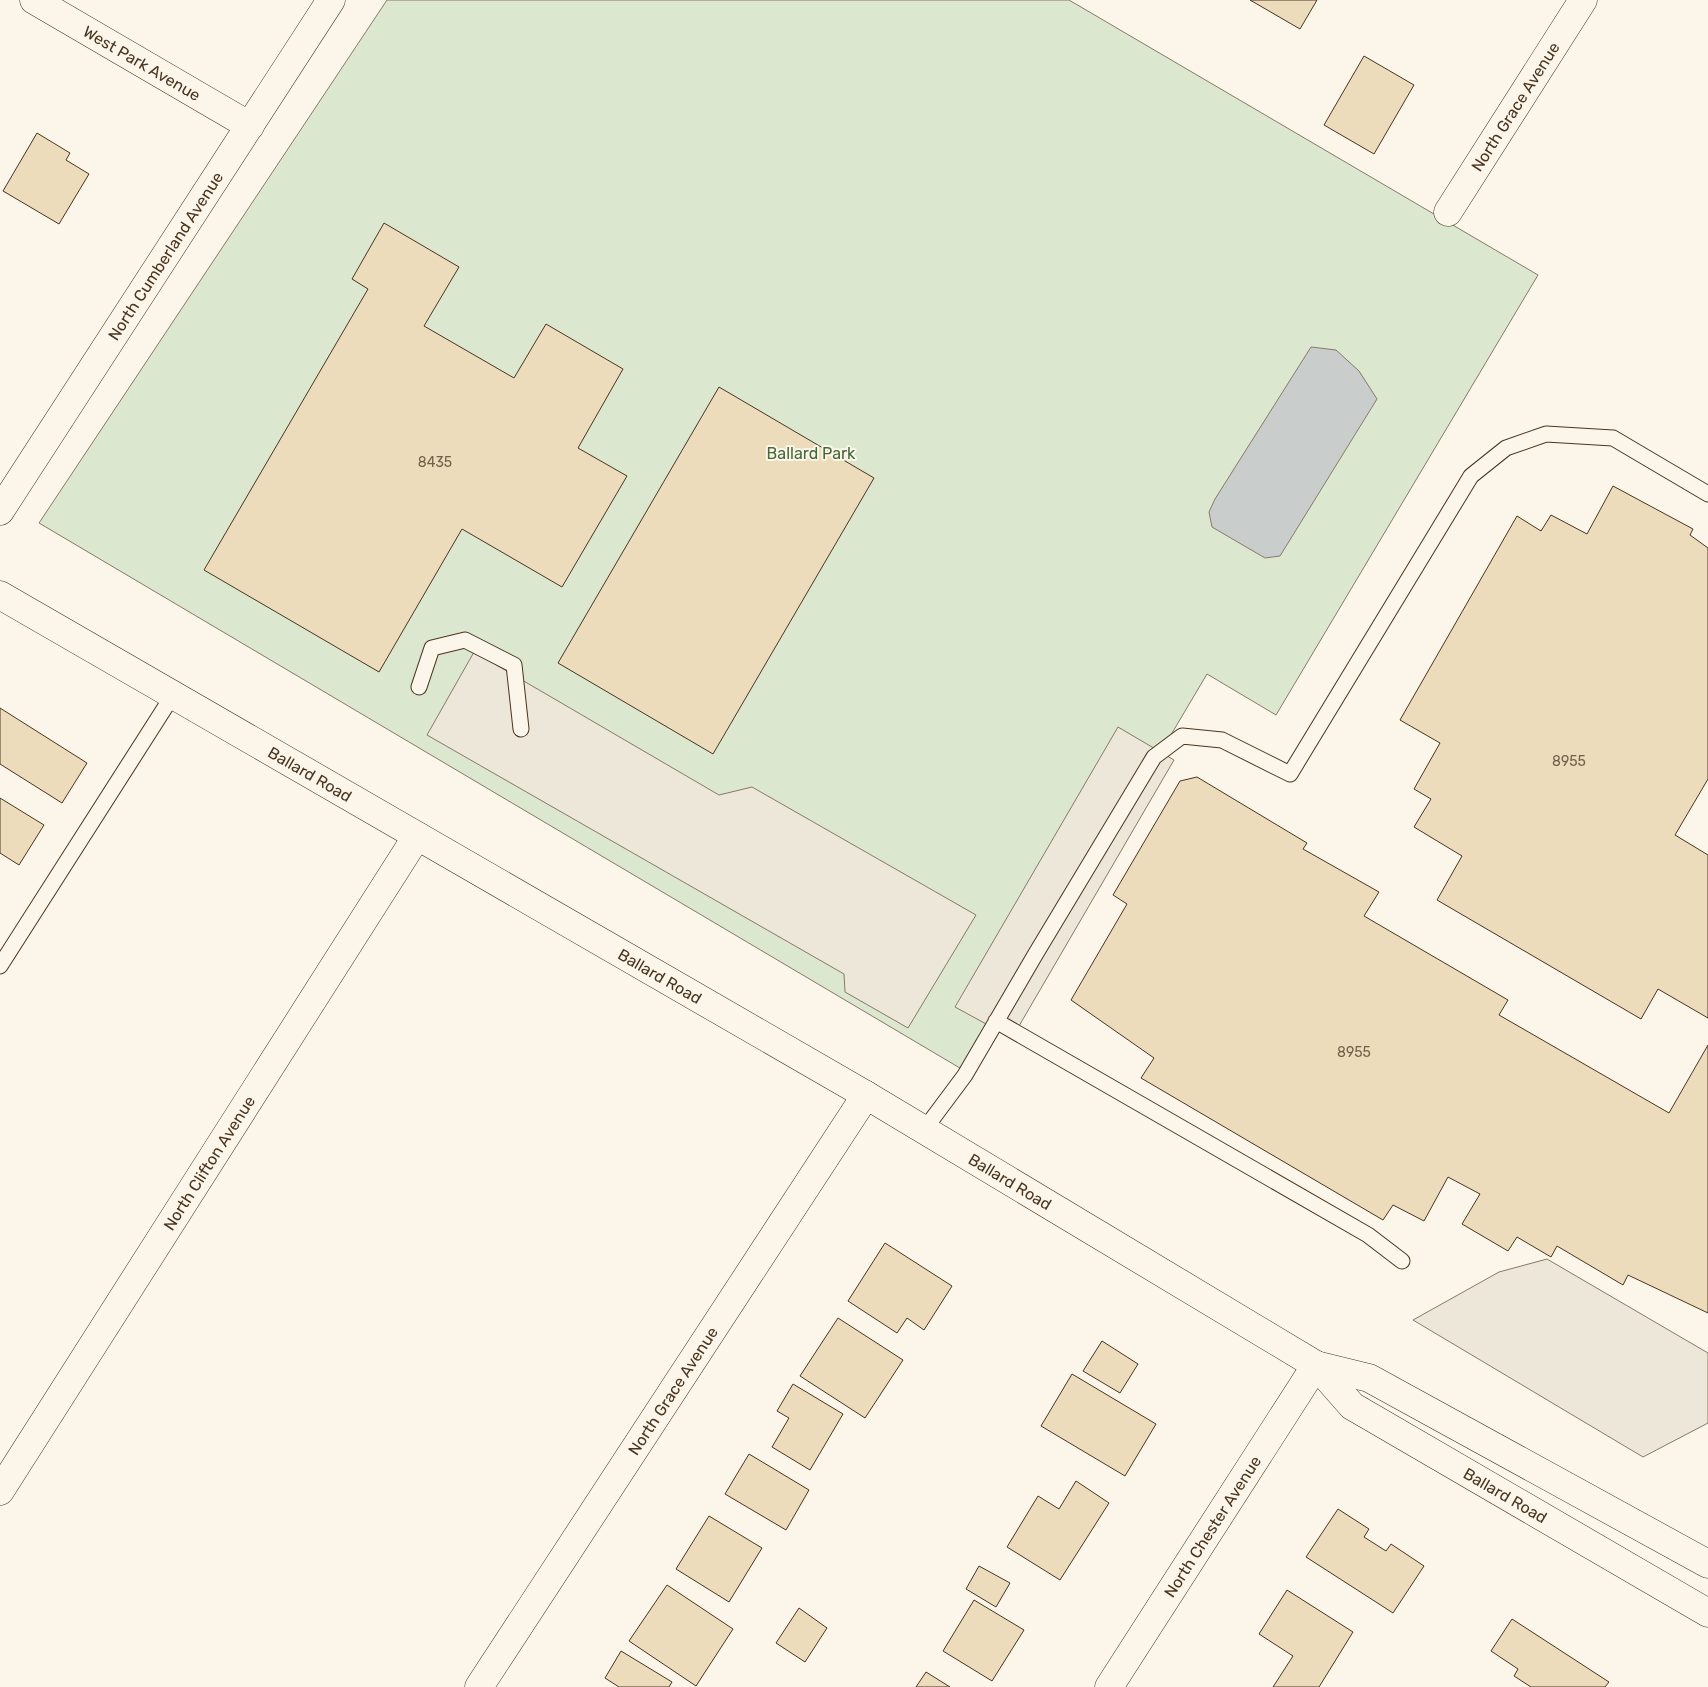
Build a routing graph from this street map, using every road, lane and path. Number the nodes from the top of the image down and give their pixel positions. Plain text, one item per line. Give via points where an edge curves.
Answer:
1 (34, 0) edge
2 (331, 0) edge
3 (1583, 0) edge
4 (250, 126) junction
5 (1448, 212) dead end
6 (1708, 494) edge
7 (0, 511) edge
8 (0, 595) edge
9 (419, 687) dead end
10 (173, 695) junction
11 (520, 729) dead end
12 (417, 836) junction
13 (0, 966) edge
14 (996, 1021) junction
15 (866, 1095) junction
16 (924, 1130) junction
17 (1402, 1261) dead end
18 (1316, 1364) junction
19 (0, 1490) edge
20 (1708, 1564) edge
21 (1708, 1613) edge
22 (479, 1687) edge
23 (1110, 1687) edge

1 - 4 street, West Park Avenue
2 - 4 street, North Cumberland Avenue
3 - 5 street, North Grace Avenue
4 - 7 street, North Cumberland Avenue
6 - 14 lane via 1613,438 1546,434 1506,448 1471,476 1290,774 1222,740 1182,736 1154,757
8 - 10 street, Ballard Road
9 - 11 lane via 432,648 466,640 514,665
10 - 12 street, Ballard Road
10 - 13 lane
12 - 15 street, Ballard Road
12 - 19 street, North Clifton Avenue
14 - 16 lane via 966,1075
14 - 17 lane via 1368,1236
15 - 16 street, Ballard Road
15 - 22 street, North Grace Avenue
16 - 18 street, Ballard Road
18 - 20 street, Ballard Road via 1369,1378
18 - 21 street, Ballard Road via 1352,1406
18 - 23 street, North Chester Avenue

